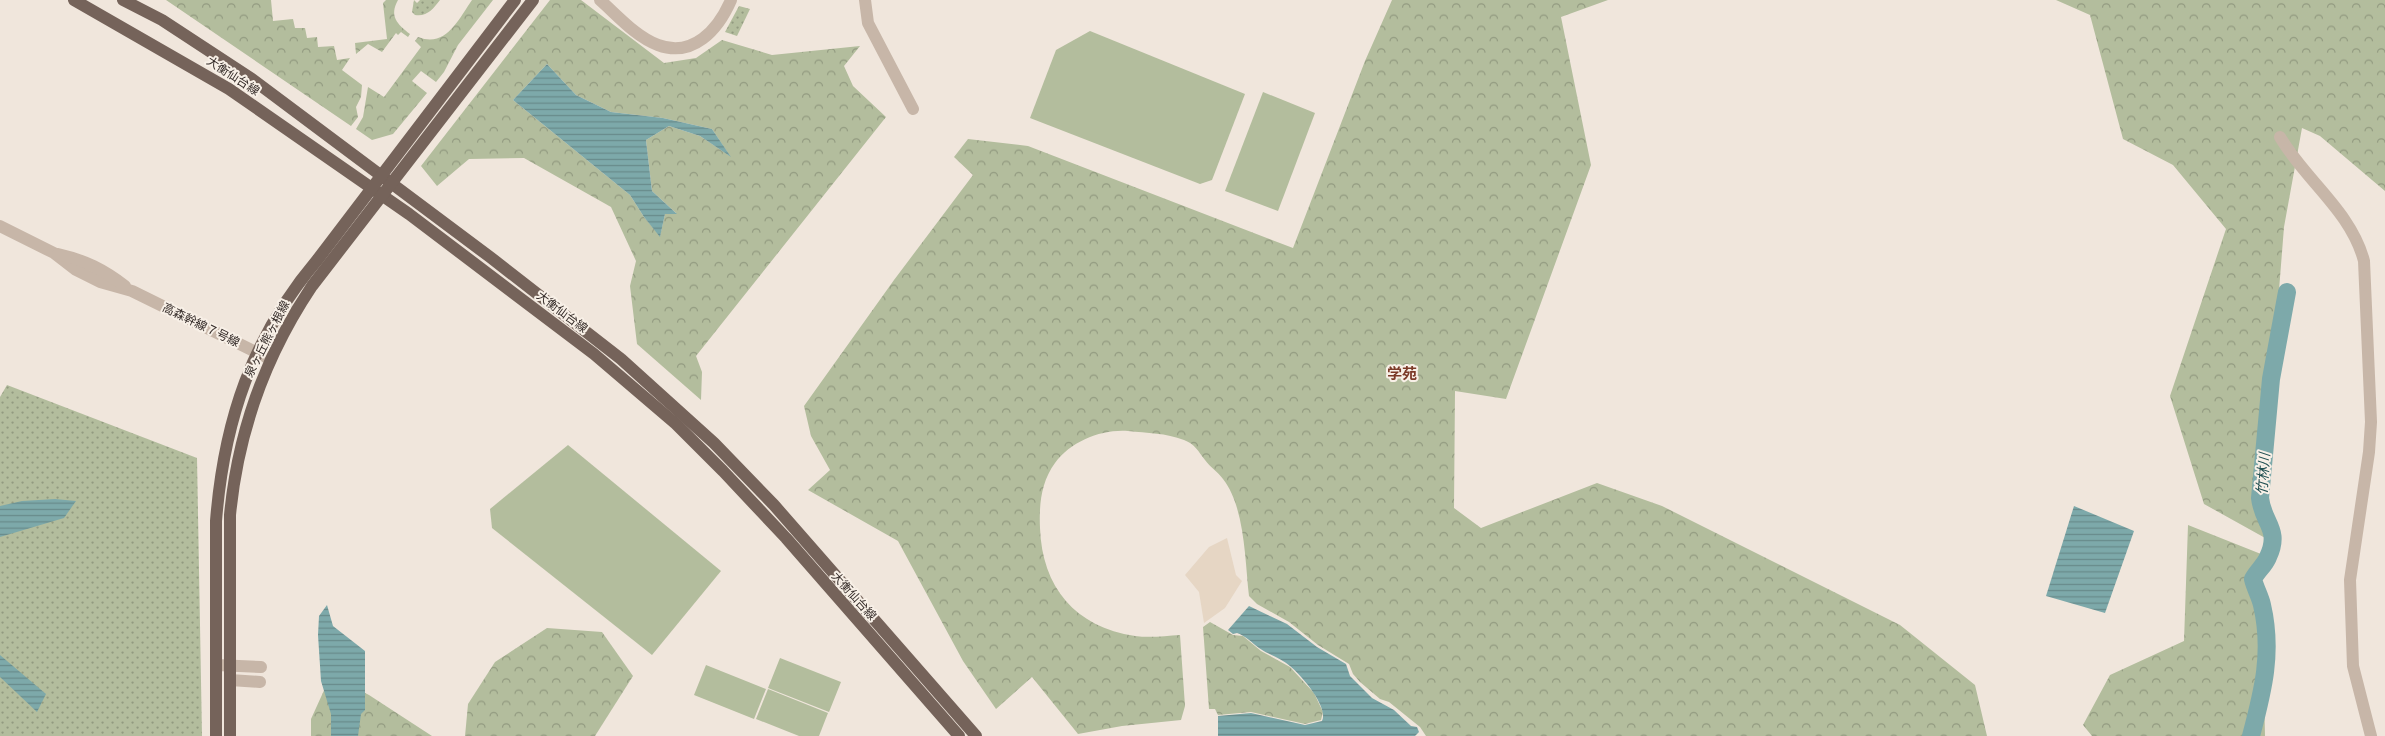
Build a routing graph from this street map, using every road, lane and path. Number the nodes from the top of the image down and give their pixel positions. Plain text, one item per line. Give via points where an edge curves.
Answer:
1 (74, 0) edge
2 (123, 0) edge
3 (515, 0) edge
4 (533, 0) edge
5 (600, 0) edge
6 (731, 0) edge
7 (865, 0) edge
8 (913, 109) dead end
9 (2280, 137) dead end
10 (386, 180) junction
11 (377, 191) junction
12 (0, 226) edge
13 (257, 353) junction
14 (270, 359) junction
15 (774, 505) junction
16 (764, 515) junction
17 (216, 665) junction
18 (230, 665) junction
19 (261, 667) dead end
20 (230, 680) junction
21 (260, 682) dead end
22 (216, 736) edge
23 (230, 736) edge
24 (959, 736) edge
25 (976, 736) edge
26 (2371, 736) edge

1 - 11 main road, 大衡仙台線 via 229,89
2 - 10 main road, 大衡仙台線 via 162,20 220,57
3 - 10 main road, 泉ヶ丘熊ヶ根線
4 - 10 main road, 泉ヶ丘熊ヶ根線
5 - 6 street via 639,34 657,45 675,48 694,45 712,32
7 - 8 street via 868,23
9 - 26 street via 2343,217 2359,244 2364,261 2371,422 2350,590 2353,666
10 - 11 main road, 泉ヶ丘熊ヶ根線
10 - 15 main road, 大衡仙台線 via 621,359 714,443
11 - 13 main road, 泉ヶ丘熊ヶ根線 via 295,286
11 - 14 main road, 泉ヶ丘熊ヶ根線 via 312,286
11 - 16 main road, 大衡仙台線 via 594,354 676,424
12 - 13 street, 高森幹線７号線 via 54,253 81,259 105,271 132,291
13 - 14 street, 高森幹線７号線
13 - 17 main road, 泉ヶ丘熊ヶ根線 via 236,406 219,490
14 - 18 main road, 泉ヶ丘熊ヶ根線 via 246,423 233,483
15 - 16 street
15 - 25 main road, 大衡仙台線
16 - 24 main road, 大衡仙台線
17 - 18 street
17 - 22 main road, 泉ヶ丘熊ヶ根線
18 - 19 street
18 - 20 main road, 泉ヶ丘熊ヶ根線
20 - 21 street
20 - 23 main road, 泉ヶ丘熊ヶ根線

